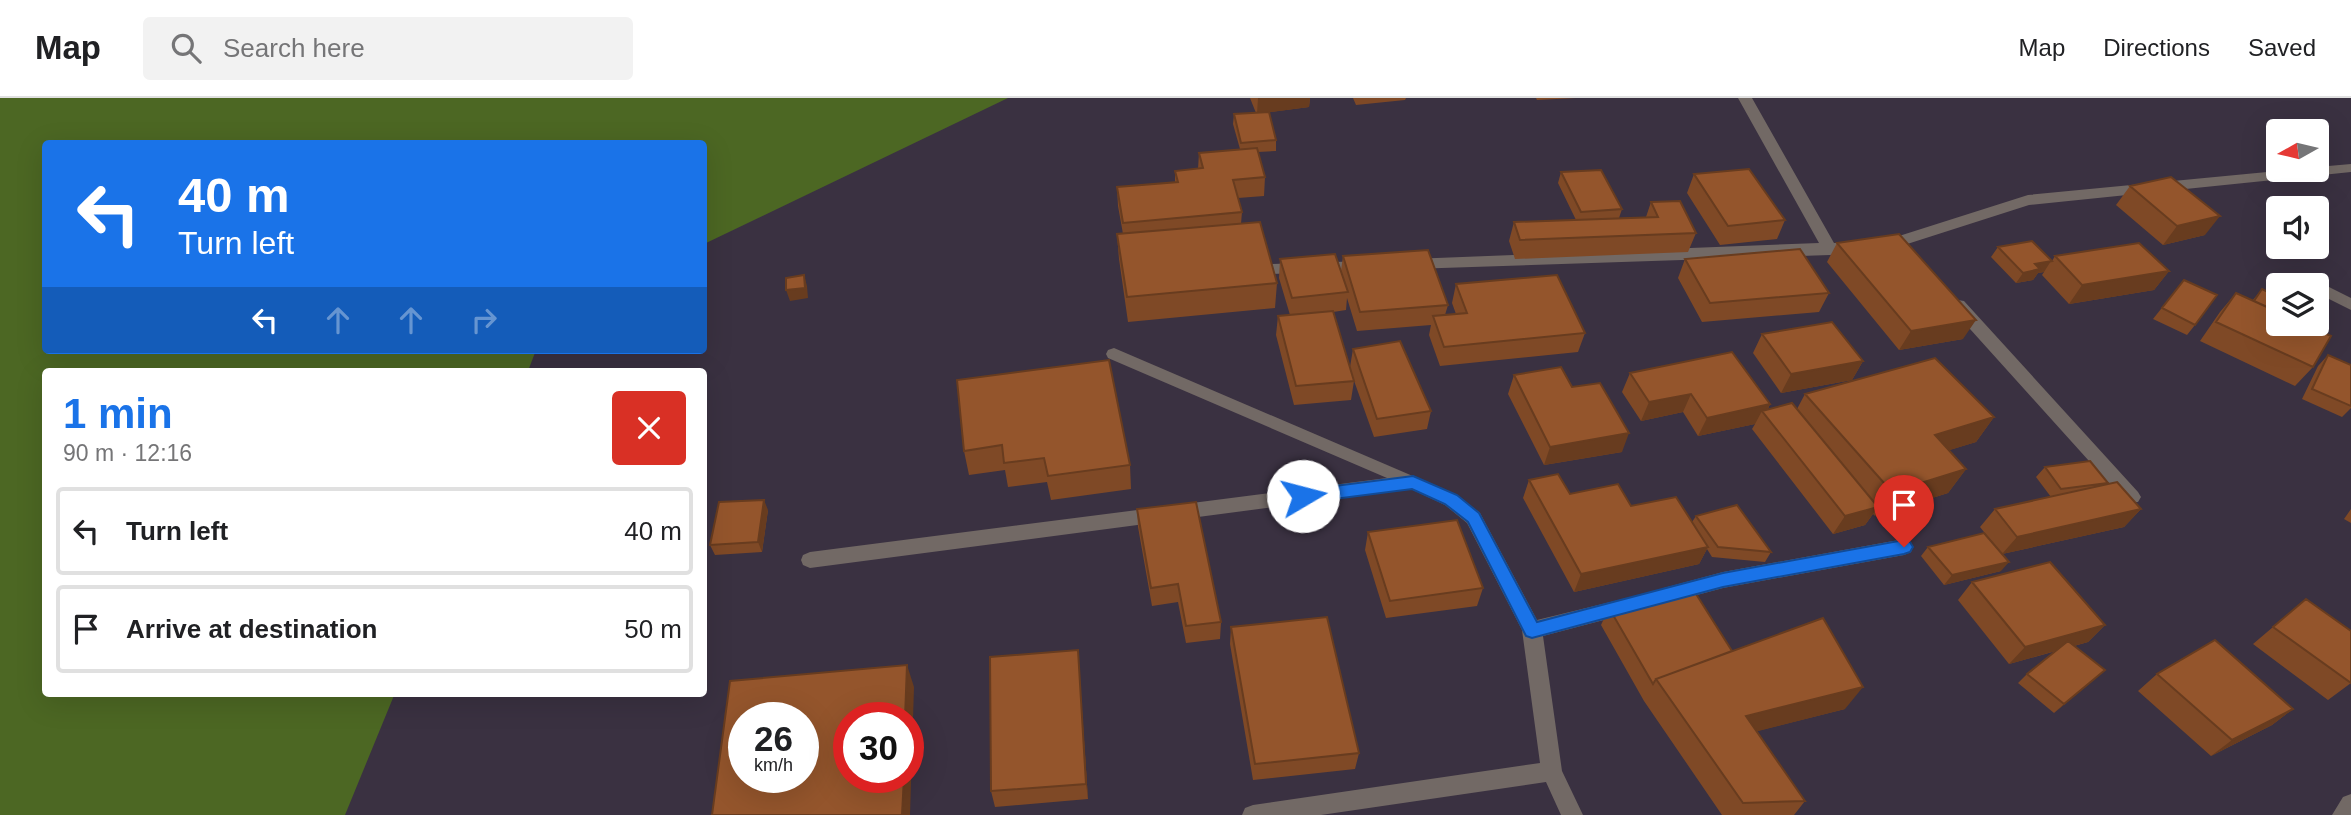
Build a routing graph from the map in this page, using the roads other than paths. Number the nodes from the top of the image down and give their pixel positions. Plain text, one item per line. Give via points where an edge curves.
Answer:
1 (1745, 98) edge
2 (2351, 167) edge
3 (1830, 250) junction
4 (1272, 269) edge
5 (1948, 292) edge
6 (2329, 293) edge
7 (2351, 305) edge
8 (1114, 354) dead end
9 (1413, 482) junction
10 (2132, 497) edge
11 (1904, 547) dead end
12 (810, 560) dead end
13 (1532, 630) junction
14 (1552, 771) junction
15 (2351, 804) edge
16 (1252, 815) edge
17 (1572, 815) edge
18 (2343, 815) edge

1 - 3 street
2 - 3 street via 2028,200 1906,246
3 - 4 street
5 - 10 street
6 - 7 street
8 - 9 street
9 - 12 street
9 - 13 street via 1451,500 1474,518
11 - 13 street via 1723,580
13 - 14 street
14 - 16 street
14 - 17 street
15 - 18 street

